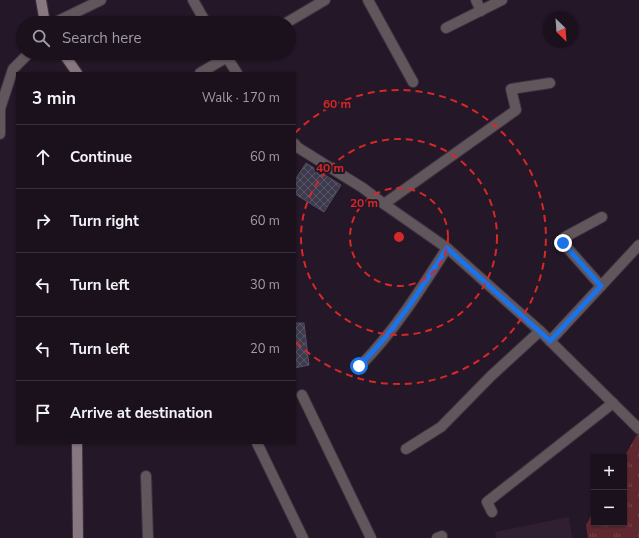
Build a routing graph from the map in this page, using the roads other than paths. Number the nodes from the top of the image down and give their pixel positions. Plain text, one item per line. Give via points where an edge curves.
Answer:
1 (41, 0) edge
2 (101, 0) edge
3 (193, 0) edge
4 (325, 0) edge
5 (368, 0) edge
6 (476, 0) edge
7 (502, 0) edge
8 (481, 11) junction
9 (44, 16) edge
10 (68, 16) edge
11 (202, 16) edge
12 (296, 17) edge
13 (446, 28) dead end
14 (22, 60) edge
15 (68, 60) edge
16 (219, 60) edge
17 (231, 60) edge
18 (76, 72) edge
19 (201, 72) edge
20 (237, 72) edge
21 (413, 82) dead end
22 (550, 83) dead end
23 (0, 109) edge
24 (0, 134) edge
25 (296, 145) edge
26 (384, 204) junction
27 (602, 217) dead end
28 (639, 245) edge
29 (447, 248) junction
30 (601, 286) junction
31 (540, 331) junction
32 (550, 341) junction
33 (359, 366) dead end
34 (302, 395) dead end
35 (613, 403) junction
36 (639, 428) edge
37 (77, 444) edge
38 (258, 444) edge
39 (406, 449) dead end
40 (146, 476) dead end
41 (492, 512) dead end
42 (78, 538) edge
43 (148, 538) edge
44 (303, 538) edge
45 (371, 538) edge

1 - 9 street
2 - 10 street
3 - 11 street
4 - 12 street
5 - 21 street
6 - 8 street
7 - 8 street
8 - 13 street
14 - 23 street via 13,69
15 - 18 street
16 - 19 street
17 - 20 street
22 - 26 street via 511,89 516,110
23 - 24 street
25 - 26 street
26 - 29 street
27 - 30 street via 565,237 563,243
28 - 30 street
29 - 31 street
29 - 33 street via 421,289 376,350
30 - 32 street
31 - 32 street
31 - 39 street via 441,427
32 - 35 street
34 - 45 street
35 - 36 street
35 - 41 street via 487,502
37 - 42 street
38 - 44 street
40 - 43 street

